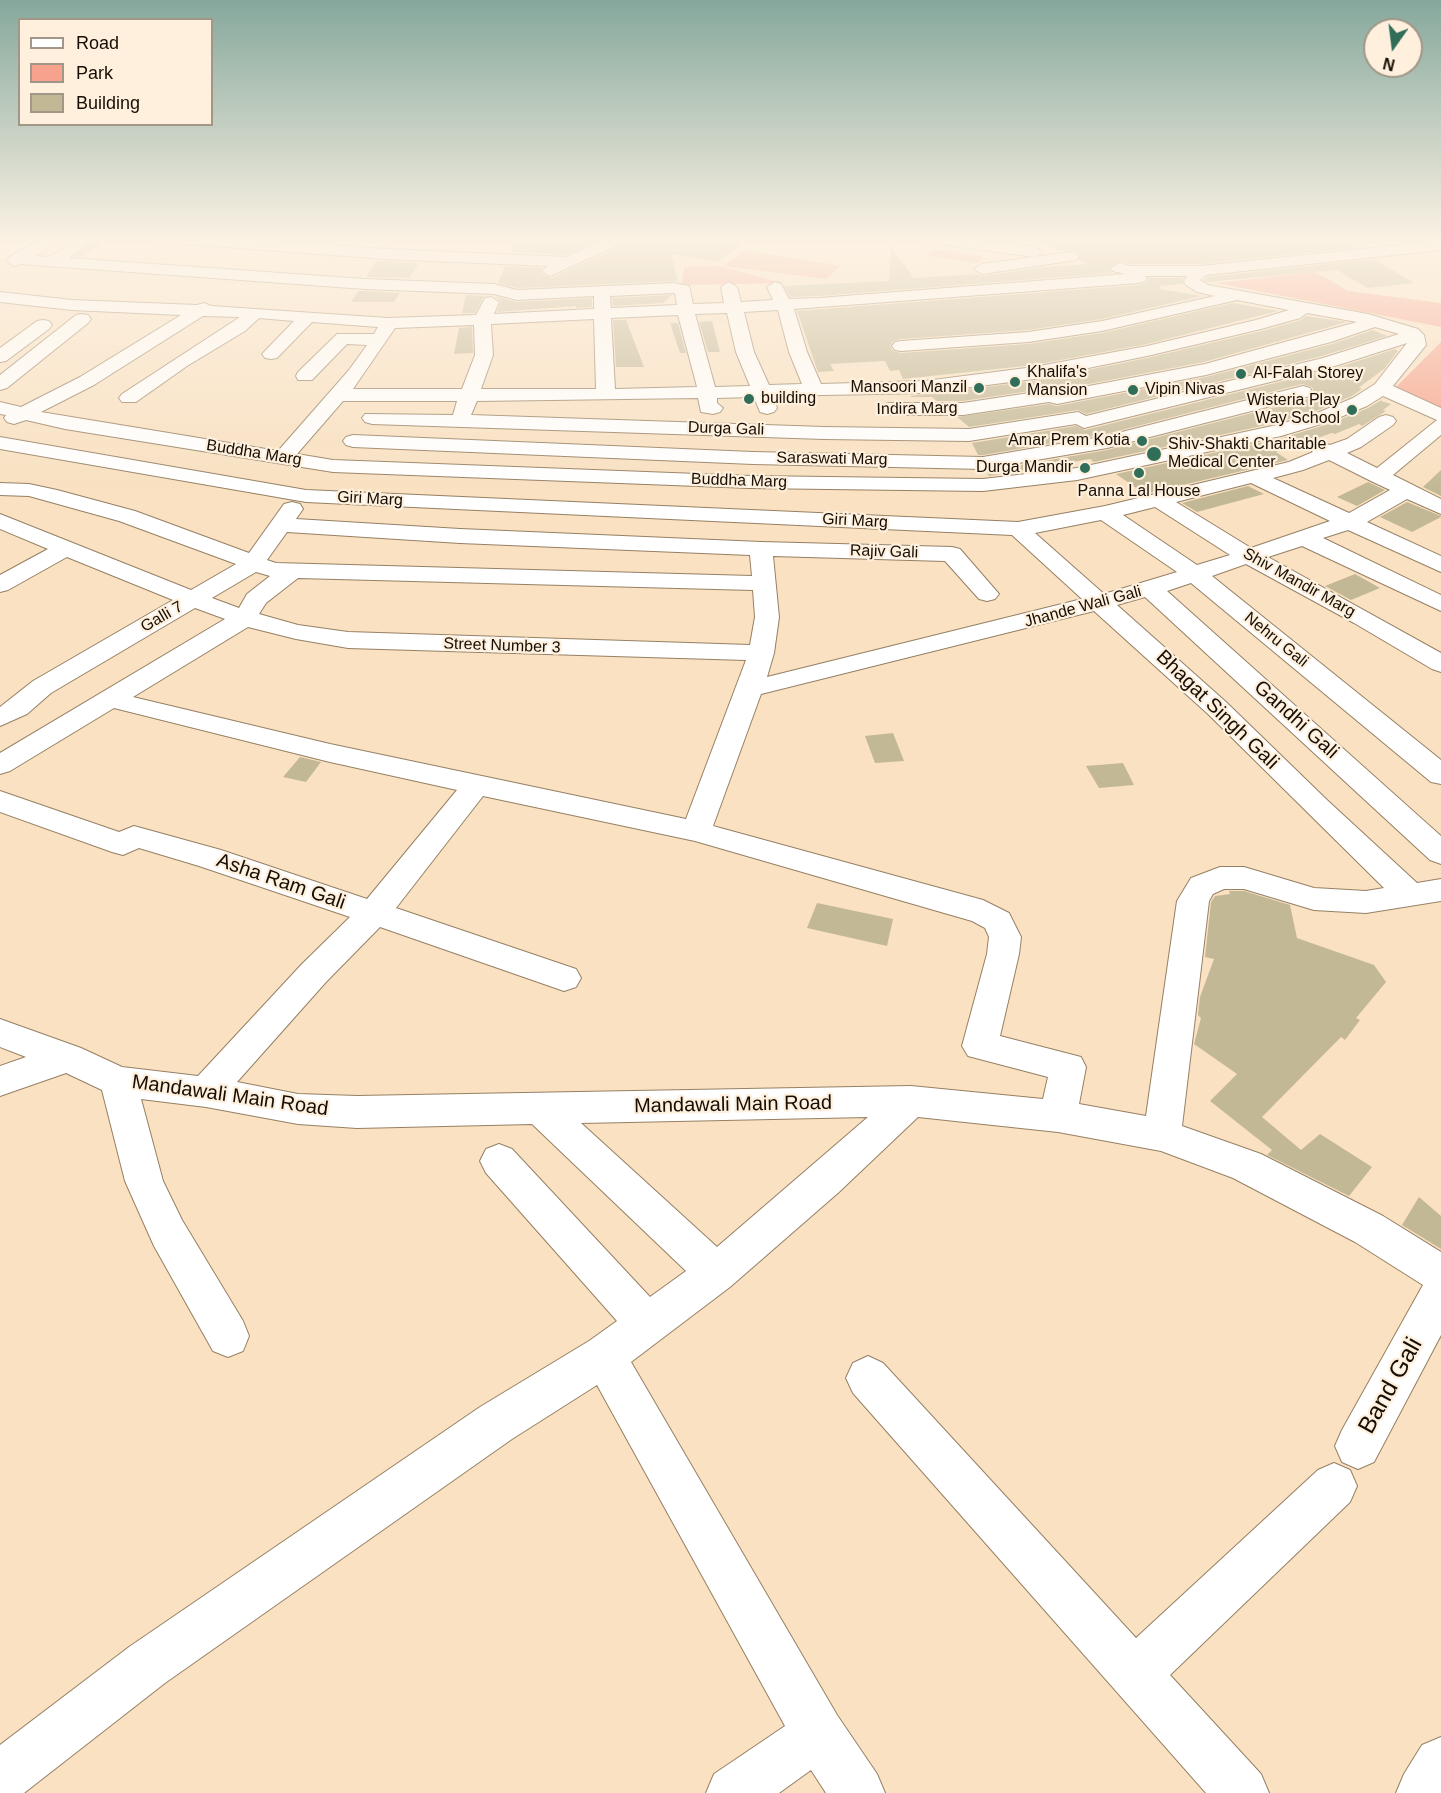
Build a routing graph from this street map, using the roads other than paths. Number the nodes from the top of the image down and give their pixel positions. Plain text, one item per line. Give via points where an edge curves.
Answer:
1 (62, 321) edge
2 (68, 321) edge
3 (186, 321) edge
4 (246, 321) edge
5 (304, 321) edge
6 (350, 321) edge
7 (409, 321) edge
8 (486, 321) edge
9 (603, 321) edge
10 (687, 321) edge
11 (738, 321) edge
12 (789, 321) edge
13 (1057, 321) edge
14 (1124, 321) edge
15 (1200, 321) edge
16 (1270, 321) edge
17 (1353, 321) edge
18 (1373, 321) edge
19 (388, 323) junction
20 (1368, 324) junction
21 (938, 325) dead end
22 (889, 328) dead end
23 (689, 329) junction
24 (669, 330) dead end
25 (1067, 331) junction
26 (1405, 331) junction
27 (379, 340) junction
28 (901, 346) junction
29 (1088, 347) junction
30 (745, 352) junction
31 (798, 352) junction
32 (271, 354) dead end
33 (1133, 354) junction
34 (958, 355) junction
35 (0, 357) edge
36 (304, 376) dead end
37 (976, 382) junction
38 (0, 384) edge
39 (925, 387) junction
40 (1382, 388) junction
41 (814, 390) junction
42 (1303, 392) dead end
43 (338, 395) junction
44 (606, 395) junction
45 (470, 396) junction
46 (129, 398) dead end
47 (1053, 399) junction
48 (707, 401) junction
49 (762, 402) junction
50 (0, 408) edge
51 (801, 408) dead end
52 (871, 409) dead end
53 (913, 409) junction
54 (22, 415) junction
55 (1441, 415) edge
56 (372, 418) dead end
57 (459, 420) junction
58 (1081, 420) junction
59 (1386, 421) dead end
60 (0, 425) edge
61 (1441, 425) edge
62 (756, 430) junction
63 (1281, 430) junction
64 (918, 435) junction
65 (353, 441) dead end
66 (1111, 441) junction
67 (0, 443) edge
68 (447, 445) junction
69 (51, 453) junction
70 (1330, 453) junction
71 (283, 458) junction
72 (753, 458) junction
73 (923, 461) junction
74 (434, 470) junction
75 (1254, 477) junction
76 (1378, 477) junction
77 (750, 482) junction
78 (1158, 482) junction
79 (0, 483) edge
80 (927, 484) junction
81 (0, 489) edge
82 (1405, 491) junction
83 (306, 496) junction
84 (1441, 507) edge
85 (1105, 513) junction
86 (746, 515) junction
87 (0, 521) edge
88 (1350, 522) junction
89 (279, 525) junction
90 (1018, 529) junction
91 (1306, 539) junction
92 (65, 549) junction
93 (752, 549) junction
94 (1250, 557) junction
95 (254, 564) junction
96 (1441, 565) edge
97 (293, 570) junction
98 (1196, 574) junction
99 (765, 583) junction
100 (0, 585) edge
101 (1150, 589) junction
102 (987, 594) dead end
103 (193, 599) junction
104 (1099, 603) junction
105 (1441, 604) edge
106 (245, 618) junction
107 (761, 653) junction
108 (1441, 664) edge
109 (750, 689) junction
110 (109, 699) junction
111 (0, 718) edge
112 (0, 765) edge
113 (1441, 775) edge
114 (476, 786) junction
115 (0, 801) edge
116 (696, 831) junction
117 (1441, 853) edge
118 (1427, 893) edge
119 (374, 913) junction
120 (564, 978) dead end
121 (0, 1033) edge
122 (68, 1058) junction
123 (0, 1081) edge
124 (118, 1081) junction
125 (206, 1092) junction
126 (911, 1101) junction
127 (540, 1108) junction
128 (1058, 1116) junction
129 (1162, 1136) junction
130 (499, 1161) dead end
131 (716, 1273) junction
132 (1441, 1274) edge
133 (1441, 1294) edge
134 (647, 1324) junction
135 (228, 1336) dead end
136 (604, 1356) junction
137 (868, 1378) dead end
138 (1358, 1446) dead end
139 (1334, 1486) dead end
140 (1134, 1674) junction
141 (818, 1734) junction
142 (1441, 1764) edge
143 (0, 1778) edge
144 (733, 1793) edge
145 (858, 1793) edge
146 (1242, 1793) edge
147 (1423, 1793) edge

1 - 35 street
2 - 38 street
3 - 54 street
4 - 46 street
5 - 32 street
6 - 19 street
7 - 19 street
8 - 45 street via 484,356
9 - 44 street
10 - 23 street
11 - 30 street
12 - 31 street
13 - 25 street
14 - 25 street
15 - 29 street
16 - 33 street
17 - 20 street
18 - 26 street
19 - 27 street
20 - 26 street
20 - 47 street, Indira Marg via 1206,369
21 - 34 street
22 - 28 street
23 - 24 street
23 - 48 street
25 - 29 street
25 - 34 street
26 - 40 street, Buddha Marg via 1417,345
26 - 58 street, Durga Gali via 1329,362
27 - 36 street via 343,338
27 - 43 street
28 - 34 street
28 - 39 street
29 - 33 street
29 - 34 street via 1046,358
30 - 31 street
30 - 49 street
31 - 41 street
33 - 37 street
34 - 37 street
37 - 39 street
39 - 41 street
40 - 55 street
40 - 63 street, Buddha Marg via 1340,410
41 - 49 street
42 - 66 street, Saraswati Marg
43 - 45 street
43 - 71 street
44 - 45 street
44 - 48 street
45 - 57 street
47 - 53 street, Indira Marg via 1049,396 963,409
47 - 58 street, Shiv Mandir Marg
48 - 49 street
48 - 49 street via 726,393
49 - 51 street
49 - 62 street
50 - 54 street, Buddha Marg
52 - 53 street, Indira Marg
53 - 64 street
54 - 60 street
54 - 71 street, Buddha Marg
56 - 57 street, Durga Gali
57 - 62 street, Durga Gali
57 - 68 street
58 - 64 street, Durga Gali via 969,435
58 - 66 street, Shiv Mandir Marg
59 - 70 street, Giri Marg via 1354,443
61 - 76 street
62 - 64 street, Durga Gali
62 - 72 street
63 - 70 street
63 - 78 street, Buddha Marg
64 - 73 street
65 - 68 street, Saraswati Marg
66 - 73 street, Saraswati Marg via 983,463
66 - 78 street, Shiv Mandir Marg
67 - 69 street, Giri Marg
68 - 72 street, Saraswati Marg
68 - 74 street
69 - 79 street
69 - 83 street, Giri Marg
70 - 75 street, Giri Marg
70 - 76 street
71 - 74 street, Buddha Marg via 333,466
72 - 73 street, Saraswati Marg
72 - 77 street
73 - 80 street
74 - 77 street, Buddha Marg
75 - 78 street, Giri Marg
75 - 88 street
76 - 82 street
77 - 80 street, Buddha Marg
77 - 86 street
78 - 80 street, Buddha Marg via 1077,474 995,484
78 - 85 street, Giri Marg
78 - 94 street, Shiv Mandir Marg
81 - 95 street via 29,490 127,516
82 - 84 street
82 - 88 street, Jhande Wali Gali
83 - 86 street, Giri Marg
83 - 89 street, Galli 7
85 - 90 street, Giri Marg
85 - 98 street, Nehru Gali
86 - 90 street, Giri Marg
86 - 93 street
87 - 92 street, Street Number 3
88 - 91 street, Jhande Wali Gali
88 - 96 street
89 - 93 street, Rajiv Gali
89 - 95 street, Galli 7
90 - 104 street, Bhagat Singh Gali
91 - 94 street, Jhande Wali Gali
91 - 105 street
92 - 100 street
92 - 103 street, Street Number 3
93 - 99 street
93 - 102 street, Rajiv Gali via 952,554
94 - 98 street, Jhande Wali Gali
94 - 108 street, Shiv Mandir Marg
95 - 97 street via 273,570
95 - 103 street, Galli 7
97 - 99 street
97 - 106 street via 256,599
98 - 101 street, Jhande Wali Gali
98 - 113 street, Nehru Gali
99 - 107 street via 767,617
101 - 104 street, Jhande Wali Gali
101 - 117 street, Gandhi Gali
103 - 106 street, Street Number 3
103 - 111 street, Galli 7 via 42,687
104 - 109 street, Jhande Wali Gali
104 - 118 street, Bhagat Singh Gali via 1209,700 1317,807
106 - 107 street, Street Number 3 via 296,632 348,640
106 - 110 street
107 - 109 street
109 - 116 street
110 - 112 street
110 - 114 street
114 - 116 street
114 - 119 street
115 - 119 street, Asha Ram Gali via 123,845 134,836
116 - 128 street via 983,912 998,921 1005,937 1004,954 980,1046 1068,1067
118 - 129 street via 1366,902 1314,898 1244,878 1220,878 1202,886 1193,901
119 - 120 street, Asha Ram Gali
119 - 125 street
121 - 122 street, Mandawali Main Road
122 - 123 street
122 - 124 street, Mandawali Main Road
124 - 125 street, Mandawali Main Road
124 - 135 street via 144,1181 168,1233
125 - 127 street, Mandawali Main Road via 298,1109 357,1112
126 - 127 street, Mandawali Main Road
126 - 128 street, Mandawali Main Road
126 - 131 street
127 - 131 street
128 - 129 street, Mandawali Main Road
129 - 132 street, Mandawali Main Road via 1247,1166 1369,1229
130 - 134 street
131 - 134 street
133 - 138 street, Band Gali
134 - 136 street
136 - 141 street
136 - 143 street via 496,1423 157,1658
137 - 140 street
139 - 140 street
140 - 146 street
141 - 144 street
141 - 145 street
142 - 147 street

